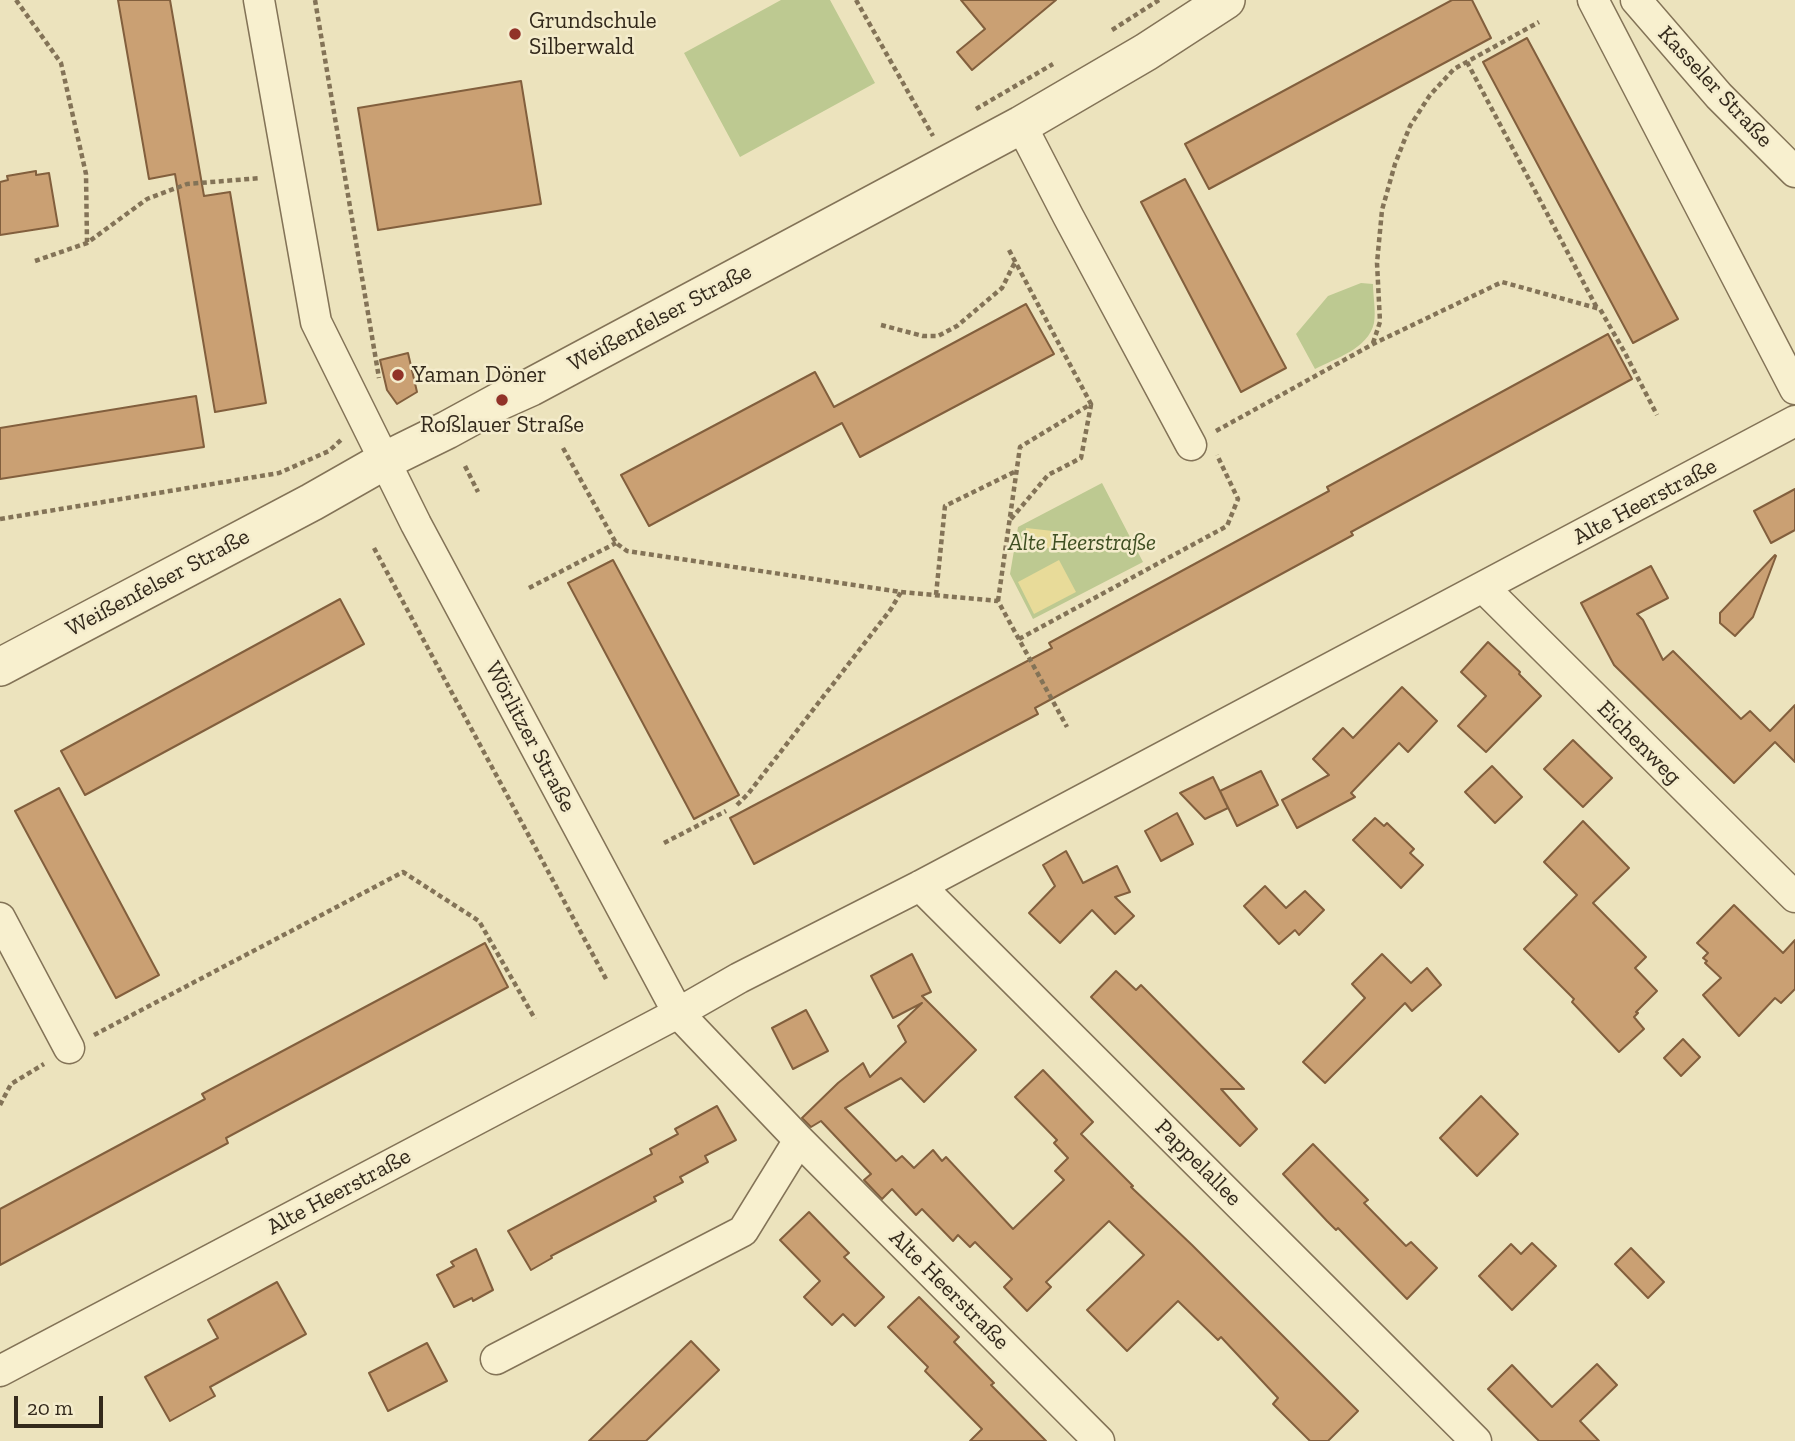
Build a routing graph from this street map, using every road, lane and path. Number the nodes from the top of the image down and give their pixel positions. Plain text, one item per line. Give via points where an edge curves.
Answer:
1 (16, 0) edge
2 (259, 0) edge
3 (315, 0) edge
4 (856, 0) edge
5 (1159, 0) edge
6 (1226, 0) edge
7 (1593, 0) edge
8 (1636, 0) edge
9 (1539, 22) dead end
10 (1108, 33) dead end
11 (1063, 59) dead end
12 (1467, 62) junction
13 (972, 112) dead end
14 (927, 125) dead end
15 (1021, 125) junction
16 (1795, 173) edge
17 (290, 176) junction
18 (86, 243) junction
19 (1009, 250) dead end
20 (35, 261) dead end
21 (1015, 261) junction
22 (1597, 308) junction
23 (881, 325) dead end
24 (1373, 344) junction
25 (380, 380) dead end
26 (1795, 388) edge
27 (1091, 404) junction
28 (1657, 415) dead end
29 (1795, 421) edge
30 (365, 424) junction
31 (1200, 440) junction
32 (563, 448) dead end
33 (384, 461) junction
34 (465, 466) dead end
35 (1016, 471) junction
36 (478, 492) dead end
37 (0, 519) edge
38 (1010, 520) junction
39 (617, 543) junction
40 (374, 548) dead end
41 (529, 588) dead end
42 (1483, 588) junction
43 (901, 592) junction
44 (936, 595) junction
45 (998, 601) junction
46 (1019, 639) junction
47 (0, 667) edge
48 (1067, 727) dead end
49 (737, 804) dead end
50 (726, 811) dead end
51 (664, 843) dead end
52 (920, 886) junction
53 (1795, 897) edge
54 (0, 918) edge
55 (606, 979) dead end
56 (678, 1013) junction
57 (535, 1018) dead end
58 (69, 1048) junction
59 (0, 1105) edge
60 (799, 1140) junction
61 (496, 1359) dead end
62 (0, 1371) edge
63 (1099, 1441) edge
64 (1476, 1441) edge

1 - 18 path via 61,63 86,174
2 - 17 street
3 - 25 path
4 - 14 path
5 - 10 path
6 - 15 street, Weißenfelser Straße
7 - 26 street
8 - 16 street, Kasseler Straße via 1719,96
9 - 12 path
11 - 13 path
12 - 22 path
12 - 24 path via 1430,95 1410,126 1395,164 1382,210 1377,263 1380,322
15 - 31 street via 1068,216
15 - 33 street, Weißenfelser Straße
17 - 18 path via 187,184 147,199
17 - 30 street via 316,322
18 - 20 path
19 - 21 path
21 - 23 path via 1002,288 938,336
21 - 27 path
22 - 24 path via 1502,282
22 - 28 path
24 - 31 path
27 - 35 path via 1020,447
27 - 38 path via 1081,458 1048,475
29 - 42 street, Alte Heerstraße
30 - 33 street
30 - 37 path via 329,451 279,473
31 - 46 path via 1238,499 1227,526
32 - 39 path
33 - 47 street, Weißenfelser Straße
33 - 56 street, Wörlitzer Straße
34 - 36 path
35 - 38 path
35 - 44 path via 945,506
38 - 45 path
39 - 41 path
39 - 43 path via 627,551
40 - 55 path
42 - 52 street, Alte Heerstraße
42 - 53 street, Eichenweg
43 - 44 path
43 - 49 path
44 - 45 path
45 - 46 path
46 - 48 path
50 - 51 path
52 - 56 street, Alte Heerstraße
52 - 64 street, Pappelallee
54 - 58 street
56 - 60 street, Alte Heerstraße
56 - 62 street, Alte Heerstraße
57 - 58 path via 479,921 403,872
58 - 59 path via 11,1084
60 - 61 street via 743,1231
60 - 63 street, Alte Heerstraße

